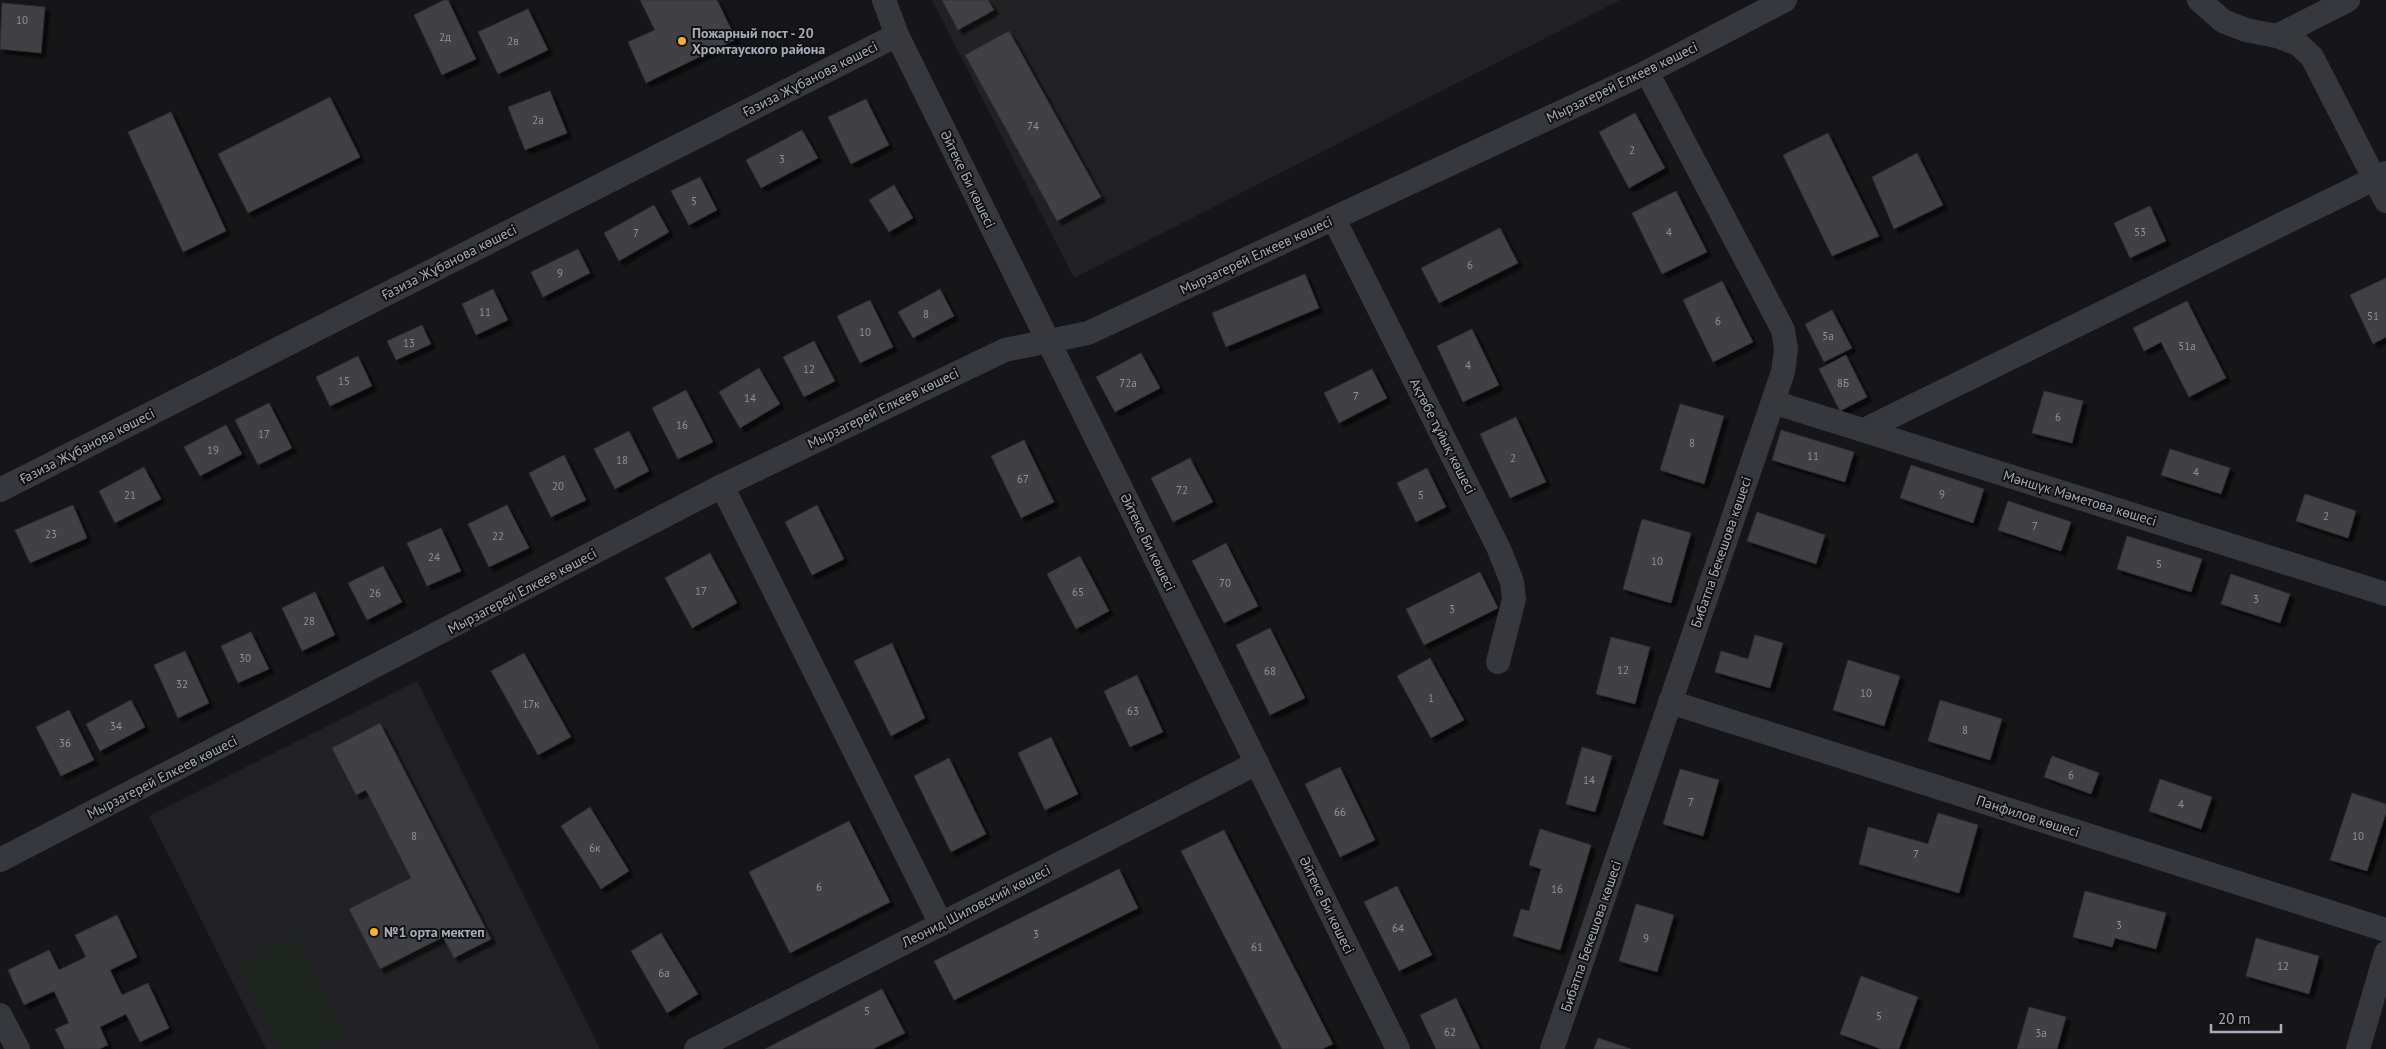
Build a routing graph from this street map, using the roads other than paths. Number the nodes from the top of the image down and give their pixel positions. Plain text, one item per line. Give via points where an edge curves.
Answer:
1 (884, 0) edge
2 (1785, 0) edge
3 (2199, 0) edge
4 (2348, 0) edge
5 (897, 34) junction
6 (2277, 36) junction
7 (1647, 72) junction
8 (2380, 176) edge
9 (2386, 200) edge
10 (1334, 219) junction
11 (1048, 340) junction
12 (1773, 402) junction
13 (1864, 430) junction
14 (722, 486) junction
15 (0, 490) edge
16 (2386, 594) edge
17 (1498, 662) dead end
18 (1670, 702) junction
19 (1257, 763) junction
20 (0, 860) edge
21 (940, 924) junction
22 (2386, 930) edge
23 (2386, 953) edge
24 (0, 1015) edge
25 (18, 1049) edge
26 (696, 1049) edge
27 (1398, 1049) edge
28 (1552, 1049) edge
29 (2358, 1049) edge

1 - 5 street, Әйтеке Би көшесі
2 - 7 street, Мырзагерей Елкеев көшесі
3 - 6 street via 2223,20 2246,30
4 - 6 street
5 - 11 street, Әйтеке Би көшесі
5 - 15 street, Ғазиза Жұбанова көшесі
6 - 8 street via 2298,44 2312,57
7 - 10 street, Мырзагерей Елкеев көшесі
7 - 12 street, Бибатпа Бекешова көшесі via 1783,330 1786,349 1783,372
8 - 9 street
8 - 13 street
10 - 11 street, Мырзагерей Елкеев көшесі via 1088,333
10 - 17 street, Ақтөбе тұйық көшесі via 1499,549 1512,582 1514,599
11 - 14 street, Мырзагерей Елкеев көшесі via 1005,350
11 - 19 street, Әйтеке Би көшесі
12 - 13 street, Мәншүк Мәметова көшесі
12 - 18 street, Бибатпа Бекешова көшесі
13 - 16 street, Мәншүк Мәметова көшесі
14 - 20 street, Мырзагерей Елкеев көшесі
14 - 21 street
18 - 22 street, Панфилов көшесі
18 - 28 street, Бибатпа Бекешова көшесі
19 - 21 street, Леонид Шиловский көшесі
19 - 27 street, Әйтеке Би көшесі
21 - 26 street, Леонид Шиловский көшесі
23 - 29 street
24 - 25 street

